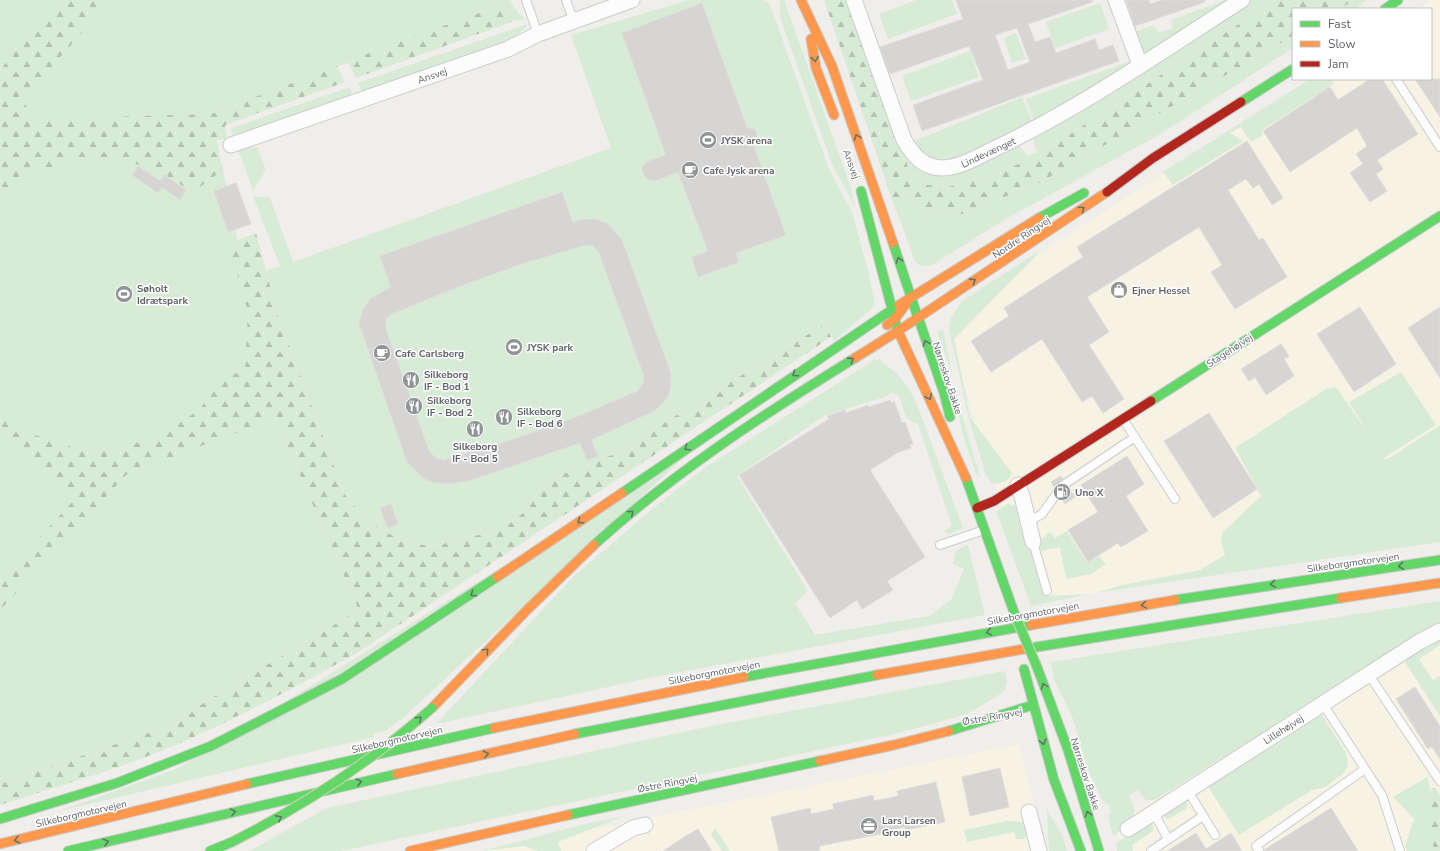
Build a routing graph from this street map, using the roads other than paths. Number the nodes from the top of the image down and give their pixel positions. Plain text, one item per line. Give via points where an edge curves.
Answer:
1 (526, 0) edge
2 (566, 0) edge
3 (632, 0) edge
4 (801, 0) edge
5 (854, 0) edge
6 (1116, 0) edge
7 (1242, 0) edge
8 (1398, 0) edge
9 (1386, 8) edge
10 (808, 20) junction
11 (574, 22) junction
12 (538, 34) junction
13 (1140, 65) junction
14 (1292, 70) edge
15 (1397, 80) edge
16 (838, 126) dead end
17 (231, 145) dead end
18 (1440, 147) edge
19 (1154, 158) junction
20 (859, 185) dead end
21 (1098, 185) junction
22 (1440, 216) edge
23 (911, 297) junction
24 (893, 310) junction
25 (916, 313) junction
26 (895, 319) junction
27 (882, 328) dead end
28 (898, 331) junction
29 (856, 346) dead end
30 (1123, 418) junction
31 (1135, 437) junction
32 (717, 448) junction
33 (962, 467) junction
34 (1018, 485) junction
35 (1175, 500) dead end
36 (977, 508) junction
37 (1028, 522) junction
38 (985, 530) junction
39 (1033, 542) joint
40 (940, 545) dead end
41 (1440, 560) edge
42 (1440, 583) edge
43 (1047, 591) dead end
44 (1014, 612) junction
45 (1440, 631) edge
46 (1369, 674) junction
47 (1324, 704) junction
48 (1033, 705) junction
49 (1051, 705) junction
50 (1037, 718) junction
51 (986, 729) dead end
52 (928, 737) junction
53 (1055, 741) dead end
54 (1365, 769) junction
55 (1440, 781) edge
56 (1188, 791) junction
57 (1071, 793) dead end
58 (1029, 812) dead end
59 (1154, 813) junction
60 (1203, 816) junction
61 (0, 819) edge
62 (645, 825) dead end
63 (62, 829) junction
64 (1128, 829) dead end
65 (1215, 835) dead end
66 (1168, 839) junction
67 (0, 844) edge
68 (31, 845) dead end
69 (68, 851) edge
70 (210, 851) edge
71 (410, 851) edge
72 (594, 851) edge
73 (1039, 851) edge
74 (1081, 851) edge
75 (1091, 851) edge
76 (1099, 851) edge
77 (1151, 851) edge
78 (1259, 851) edge
79 (1400, 851) edge

1 - 12 lane
2 - 11 lane
3 - 11 street, Ansvej
4 - 10 main road, Ansvej
5 - 13 street, Lindevænget via 904,140 911,152 930,167 959,166 1034,130
6 - 13 street
7 - 13 street, Lindevænget
8 - 9 main road
10 -> 16 main road, Ansvej via 816,68
23 -> 10 main road, Ansvej via 884,212 831,64
11 - 12 street, Ansvej
12 - 17 street, Ansvej via 508,49
14 - 19 main road, Nordre Ringvej
15 - 18 lane
19 - 21 main road, Nordre Ringvej
25 -> 19 main road, Nordre Ringvej via 1099,198
20 - 24 main road, Ansvej via 865,199
21 - 23 main road, Nordre Ringvej via 1025,225
21 - 25 main road via 928,299
22 - 30 main road, Stagehøjvej
23 - 24 main road, Nordre Ringvej
23 - 25 main road, Nørreskov Bakke
23 - 26 main road
24 - 26 main road, Nørreskov Bakke
24 -> 61 main road, Nordre Ringvej via 433,621 342,679 277,714 199,751 117,783
25 - 28 main road
33 -> 25 main road, Nørreskov Bakke via 944,393
26 - 27 main road
26 - 28 main road, Nørreskov Bakke
32 -> 28 main road
28 -> 33 main road, Nørreskov Bakke
29 - 32 main road via 768,408
30 - 31 lane
30 - 34 main road, Stagehøjvej
31 - 35 lane
31 - 37 lane via 1062,486 1042,514
70 -> 32 main road, bridge via 284,816 332,788 393,742 432,708 561,574 663,487
33 - 36 main road, Nørreskov Bakke
34 - 36 main road, Stagehøjvej via 994,501
34 - 37 street
36 - 38 main road, Nørreskov Bakke
37 - 39 street
38 - 40 lane
38 - 44 main road, Nørreskov Bakke
39 - 43 lane
41 -> 63 main road, Silkeborgmotorvejen via 1262,586 781,670 426,743
69 -> 42 main road via 380,777 757,698 917,667 1170,624
44 - 48 main road, Nørreskov Bakke, bridge
49 -> 44 main road, Nørreskov Bakke, bridge
45 - 46 street, Lillehøjvej
46 - 47 street, Lillehøjvej
46 - 55 lane
47 - 54 lane
47 - 56 street, Lillehøjvej
48 - 50 main road, Nørreskov Bakke
48 - 52 main road, Østre Ringvej
49 - 50 main road via 1049,711
76 -> 49 main road, Nørreskov Bakke
50 - 53 main road
50 -> 74 main road, Nørreskov Bakke via 1054,780
51 - 52 main road, Østre Ringvej
52 - 71 main road, Østre Ringvej
54 - 78 lane via 1256,846
54 - 79 lane via 1382,795
56 - 59 street, Lillehøjvej
56 - 60 lane
57 - 75 main road
58 - 73 street
59 - 64 street, Lillehøjvej
59 - 66 lane
60 - 65 lane
60 - 66 lane
62 - 72 street via 633,828
63 -> 67 main road, Silkeborgmotorvejen
63 - 68 lane
66 - 77 lane

